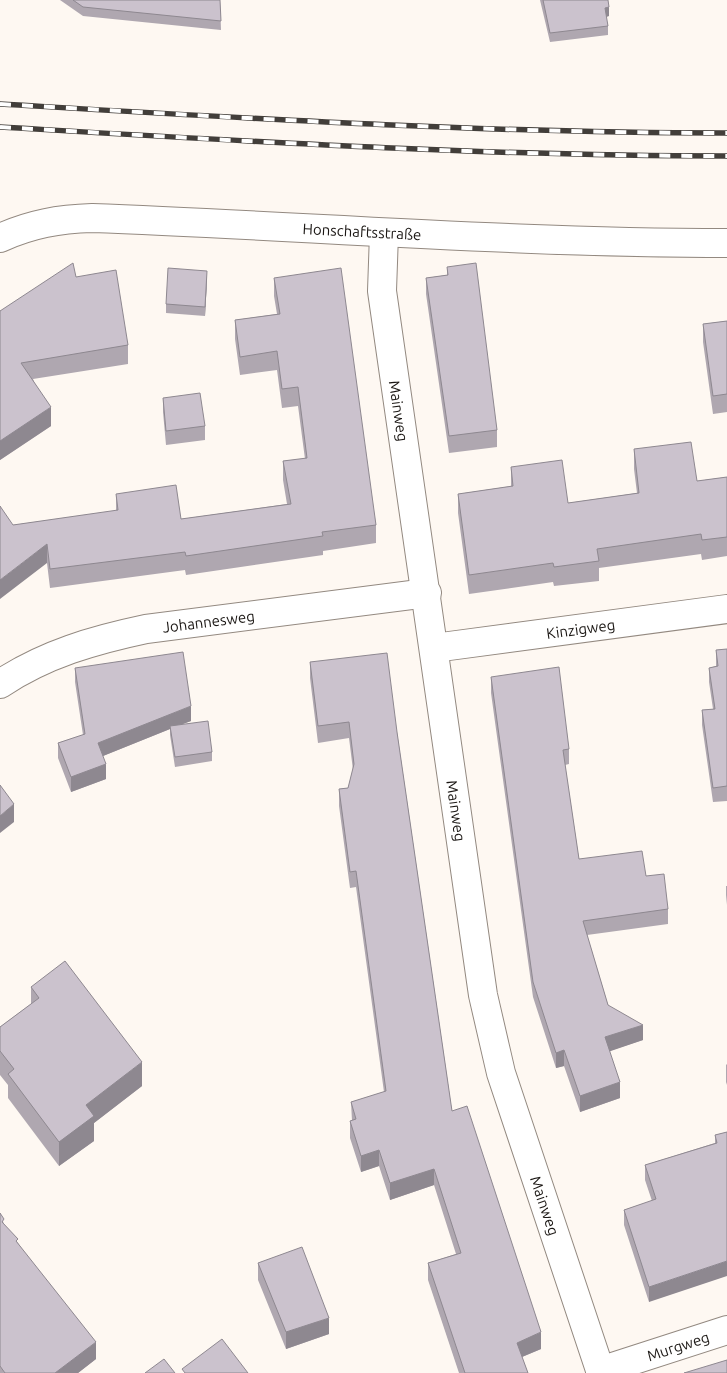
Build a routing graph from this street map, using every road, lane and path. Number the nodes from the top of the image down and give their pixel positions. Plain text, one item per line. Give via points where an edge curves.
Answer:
1 (384, 234) junction
2 (0, 238) edge
3 (727, 243) edge
4 (427, 594) junction
5 (727, 609) edge
6 (434, 648) junction
7 (0, 684) edge
8 (727, 1330) edge
9 (601, 1372) edge

1 - 2 street, Honschaftsstraße via 92,218 60,219 24,227
1 - 3 street, Honschaftsstraße
1 - 4 street, Mainweg via 382,291
4 - 6 street, Mainweg
4 - 7 street, Johannesweg via 146,629 102,638 63,651
5 - 6 street, Kinzigweg
6 - 9 street, Mainweg via 490,1031
8 - 9 street, Murgweg

